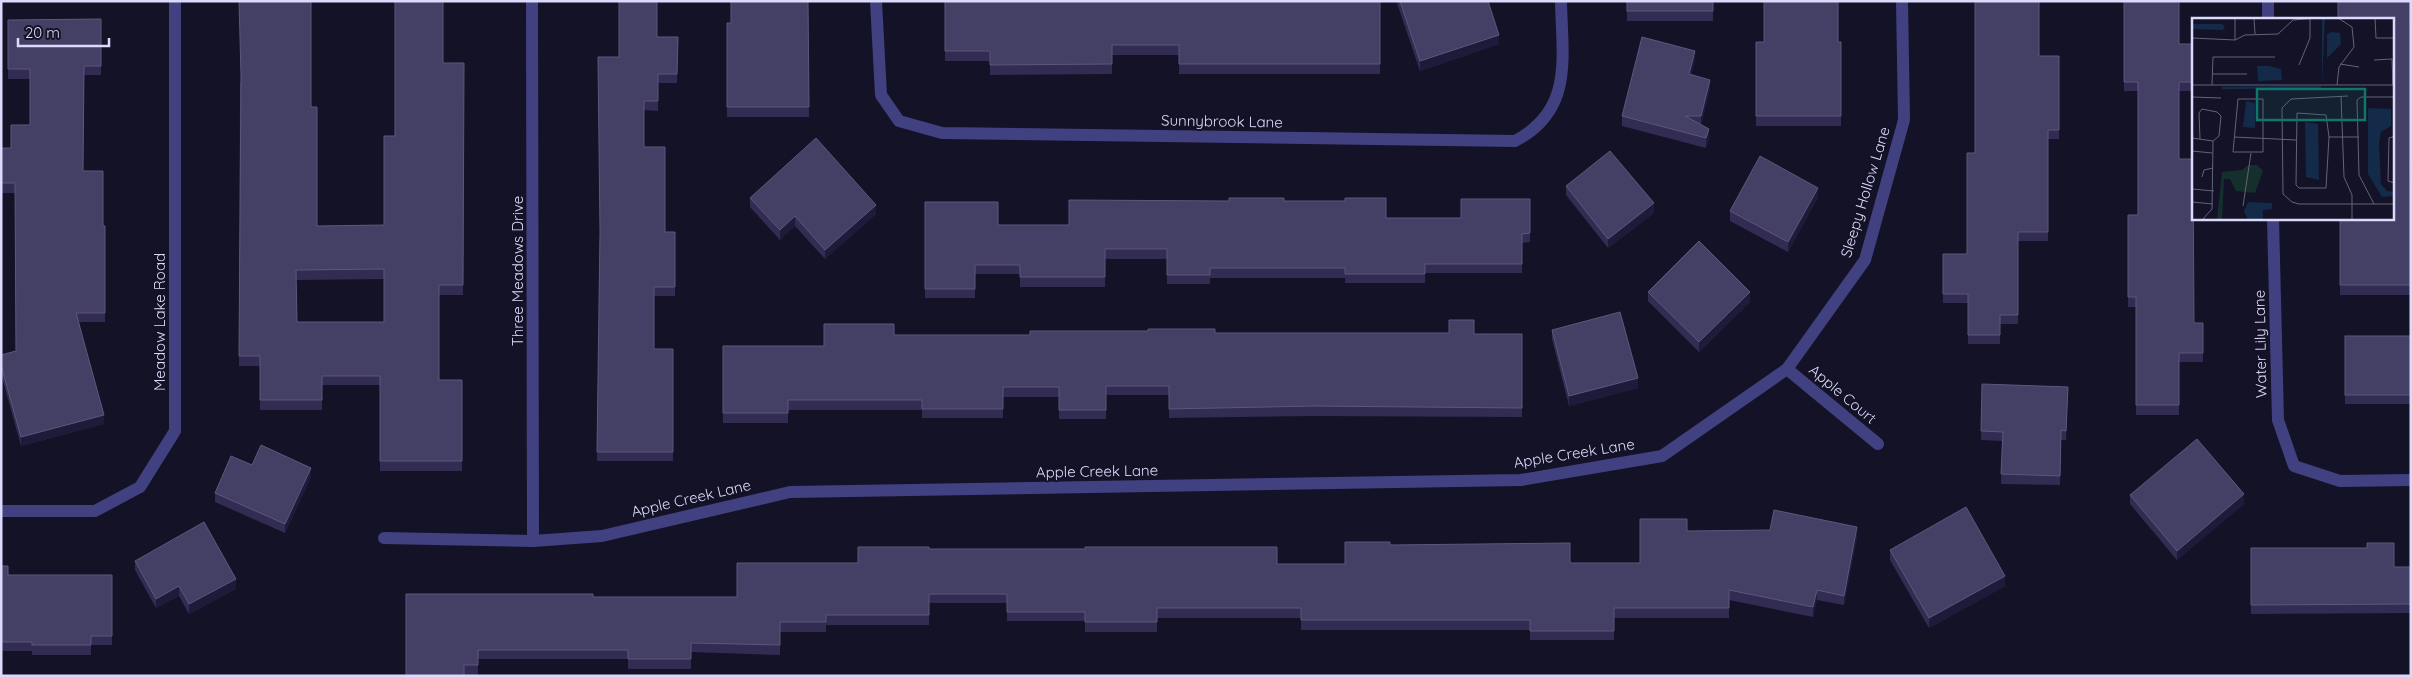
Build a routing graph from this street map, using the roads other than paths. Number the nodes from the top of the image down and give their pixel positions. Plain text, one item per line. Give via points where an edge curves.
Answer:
1 (176, 1) edge
2 (532, 1) edge
3 (876, 1) edge
4 (1561, 1) edge
5 (1902, 1) edge
6 (2268, 1) edge
7 (2268, 18) edge
8 (2273, 220) edge
9 (1787, 368) junction
10 (1878, 444) dead end
11 (2411, 480) edge
12 (1, 511) edge
13 (384, 538) dead end
14 (533, 540) junction

1 - 12 street, Meadow Lake Road via 175,431 140,487 94,511
2 - 14 street, Three Meadows Drive
3 - 4 street, Sunnybrook Lane via 881,95 899,121 942,133 1515,141 1530,133 1557,98 1562,72
5 - 9 street, Sleepy Hollow Lane via 1904,120 1865,260
6 - 7 street
8 - 11 street, Water Lily Lane via 2278,420 2294,466 2340,481
9 - 10 street, Apple Court
9 - 14 street, Apple Creek Lane via 1662,456 1521,480 790,492 602,536
13 - 14 street, Apple Creek Lane

